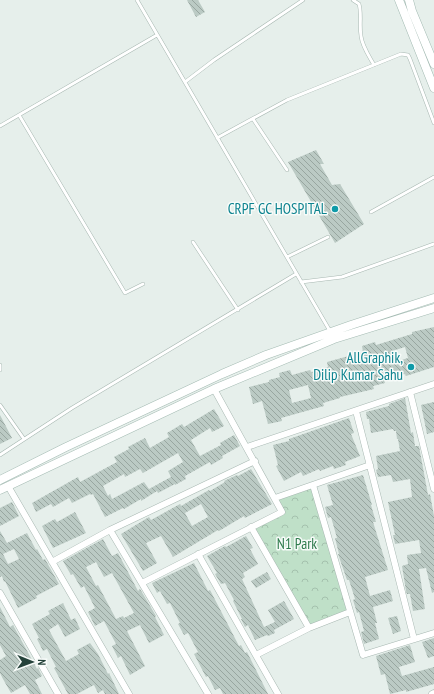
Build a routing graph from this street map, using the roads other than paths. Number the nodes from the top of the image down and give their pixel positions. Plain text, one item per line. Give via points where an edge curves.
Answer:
1 (137, 0) edge
2 (303, 0) edge
3 (353, 0) edge
4 (399, 0) edge
5 (409, 0) edge
6 (157, 35) junction
7 (434, 64) edge
8 (374, 65) junction
9 (184, 82) junction
10 (434, 88) edge
11 (19, 115) junction
12 (252, 119) junction
13 (434, 124) edge
14 (0, 126) edge
15 (217, 138) junction
16 (286, 170) dead end
17 (434, 177) edge
18 (371, 212) dead end
19 (328, 237) dead end
20 (193, 242) dead end
21 (434, 244) edge
22 (286, 257) junction
23 (296, 274) junction
24 (301, 282) junction
25 (142, 284) dead end
26 (434, 298) edge
27 (434, 308) edge
28 (238, 310) junction
29 (331, 332) junction
30 (0, 365) edge
31 (0, 370) edge
32 (434, 384) edge
33 (214, 388) junction
34 (410, 392) junction
35 (0, 405) edge
36 (356, 410) junction
37 (24, 440) junction
38 (248, 447) junction
39 (0, 455) edge
40 (44, 458) junction
41 (255, 461) junction
42 (370, 465) junction
43 (48, 467) junction
44 (0, 480) edge
45 (313, 485) junction
46 (4, 488) edge
47 (434, 489) edge
48 (275, 498) junction
49 (251, 528) junction
50 (110, 530) junction
51 (198, 554) junction
52 (52, 562) junction
53 (142, 583) junction
54 (0, 593) edge
55 (350, 612) junction
56 (309, 628) junction
57 (434, 633) edge
58 (414, 639) junction
59 (256, 655) junction
60 (58, 694) edge
61 (129, 694) edge
62 (208, 694) edge
63 (278, 694) edge

1 - 6 lane
2 - 9 lane
3 - 8 lane via 361,9 361,35 364,47
4 - 10 street
5 - 7 street
6 - 9 lane
6 - 11 lane
8 - 12 lane via 287,100
8 - 13 lane via 401,54 408,55
9 - 15 lane
11 - 14 lane
11 - 25 lane via 125,293
12 - 15 lane
12 - 16 lane
15 - 22 lane
17 - 18 lane
19 - 22 lane
20 - 28 lane
21 - 24 lane via 342,277
22 - 23 lane
23 - 24 lane
23 - 28 lane
24 - 29 lane
26 - 29 street
27 - 33 street via 334,339
28 - 37 lane via 72,408
29 - 40 street via 222,374
30 - 31 lane
32 - 34 street
33 - 38 street
33 - 43 street
34 - 36 street
34 - 47 street
35 - 37 lane
36 - 38 street
36 - 42 street
37 - 39 lane
38 - 41 street
40 - 43 street
40 - 44 street
41 - 48 street
41 - 50 street
42 - 45 street
42 - 58 street
43 - 46 street
45 - 48 street
45 - 55 street
46 - 52 street
48 - 49 street via 282,512
49 - 51 street
49 - 56 street
50 - 52 street
50 - 53 street
51 - 53 street
51 - 59 street
52 - 61 street
53 - 62 street
54 - 60 street
55 - 56 street
55 - 58 street via 363,655
56 - 59 street
57 - 58 street
59 - 63 street

